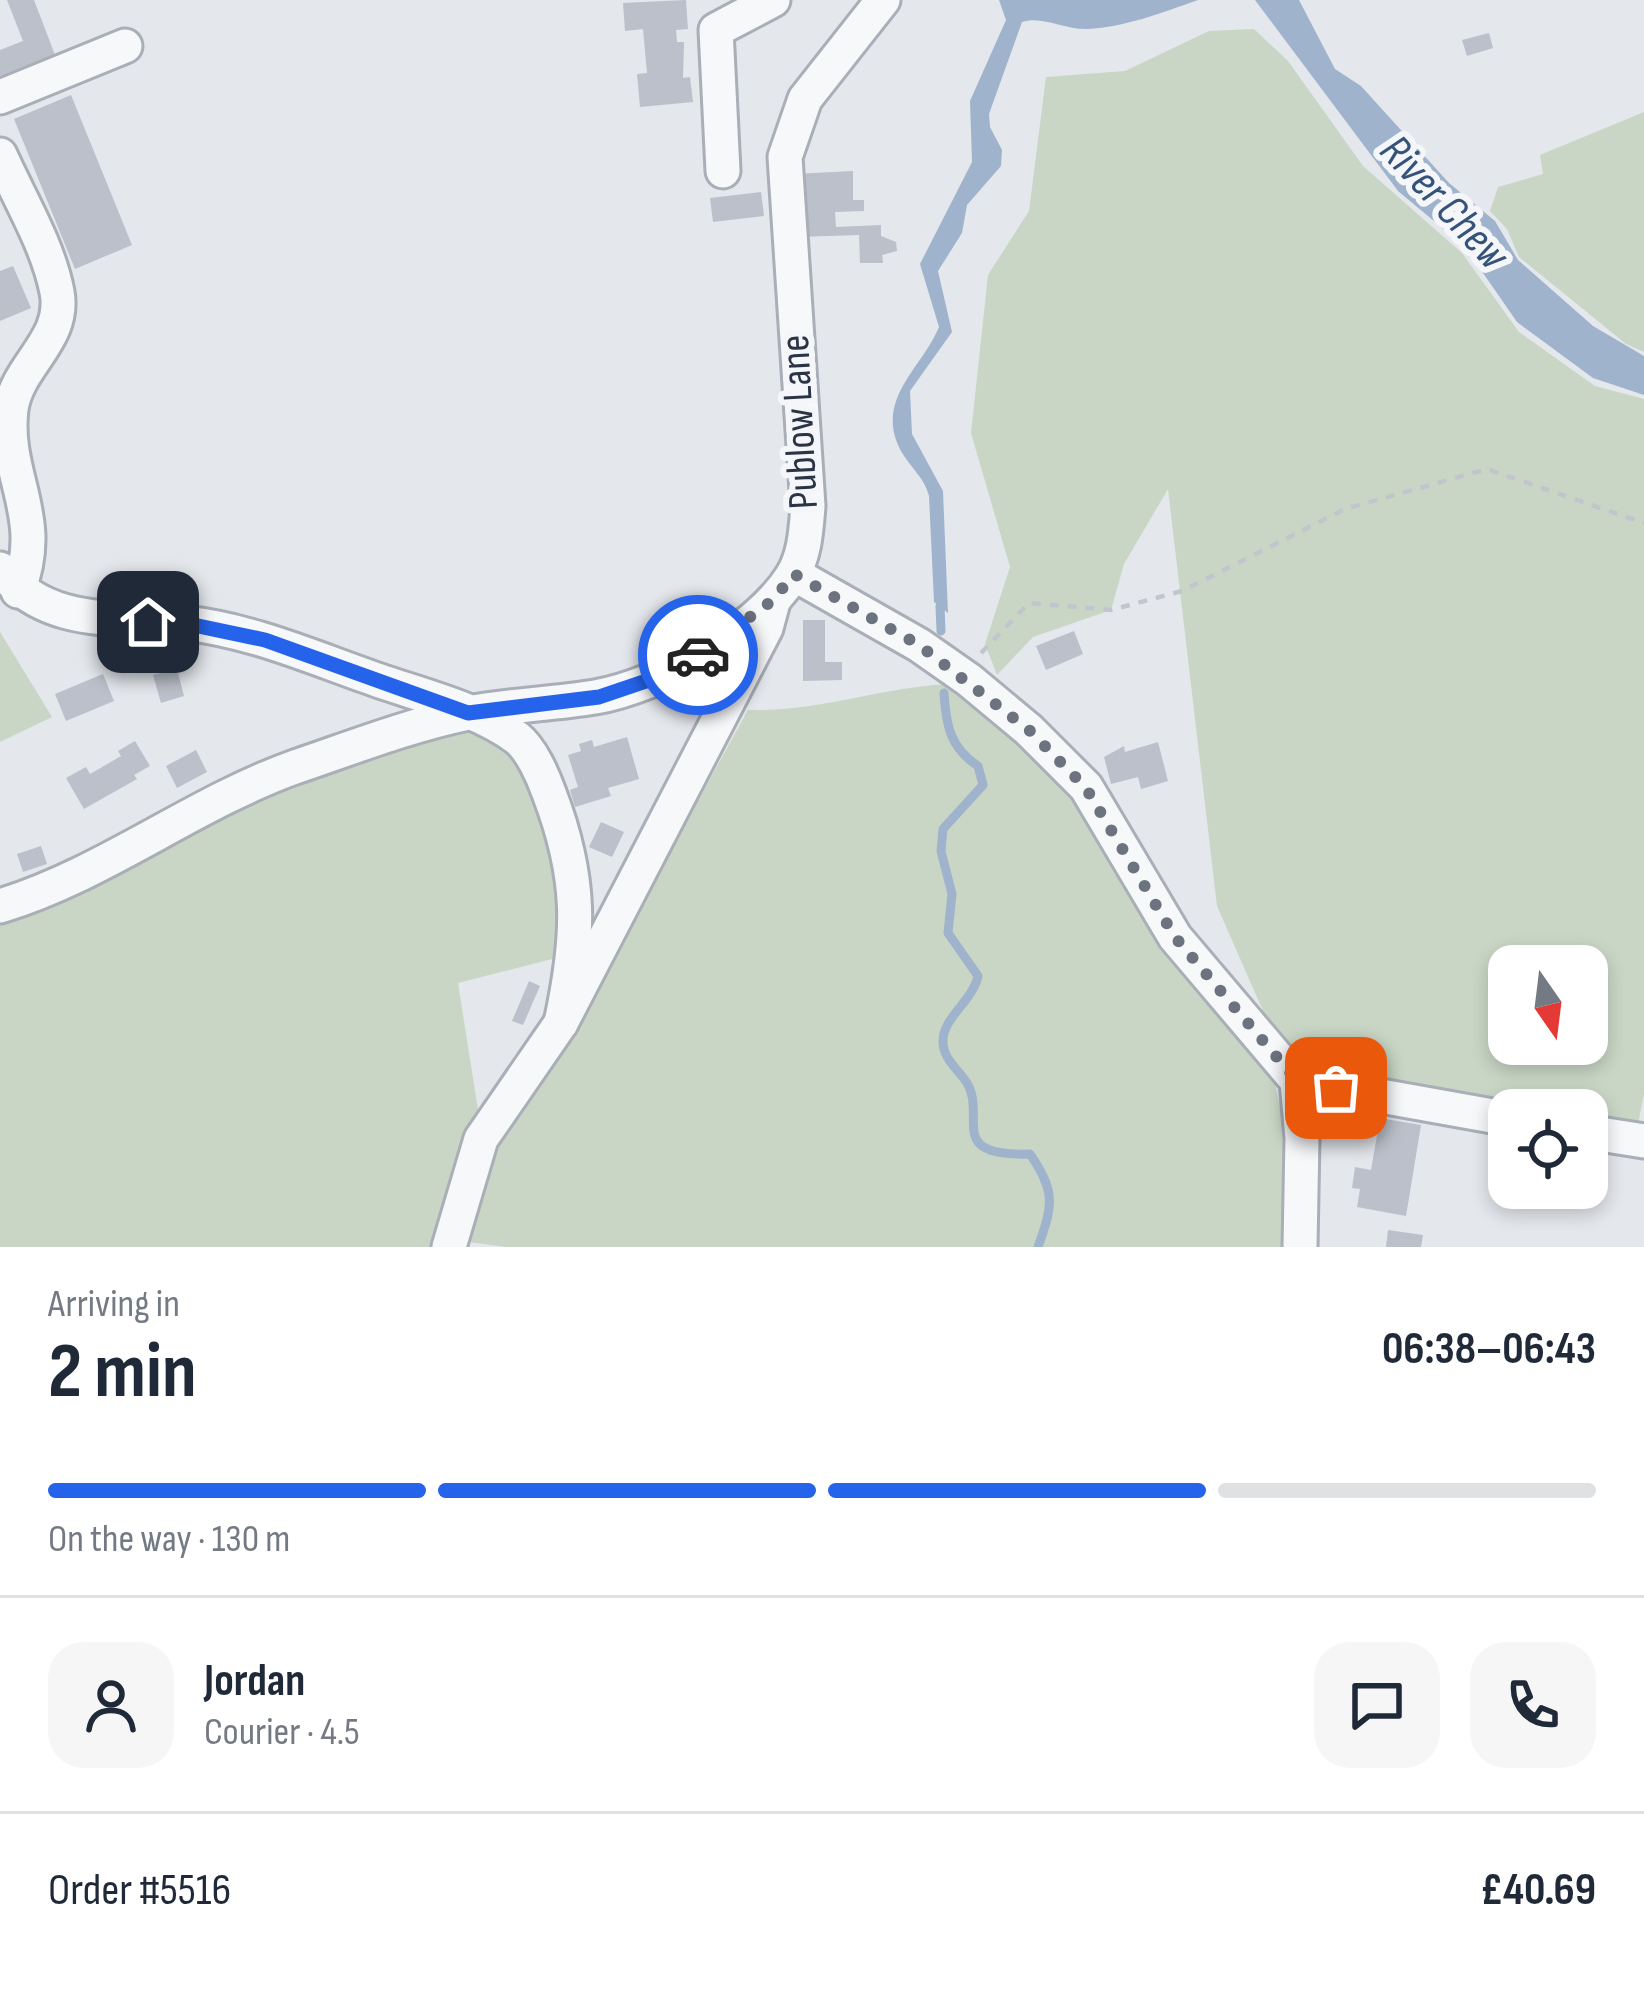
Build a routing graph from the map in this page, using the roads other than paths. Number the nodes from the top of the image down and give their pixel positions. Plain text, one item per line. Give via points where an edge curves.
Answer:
1 (773, 0) edge
2 (883, 0) edge
3 (125, 46) dead end
4 (0, 98) edge
5 (0, 154) edge
6 (723, 171) dead end
7 (9, 580) edge
8 (784, 587) junction
9 (468, 713) junction
10 (0, 906) edge
11 (561, 1024) junction
12 (1297, 1081) junction
13 (1488, 1115) edge
14 (1608, 1136) edge
15 (1644, 1142) edge
16 (449, 1247) edge
17 (1300, 1247) edge

1 - 6 street via 716,30
2 - 8 street, Publow Lane via 805,99 785,157 808,506 804,547
3 - 4 street
5 - 7 street via 58,296 56,324 10,412 32,543
7 - 9 street via 56,611 265,640
8 - 9 street via 725,639 661,676 599,697
8 - 11 street, Publow Lane
8 - 12 street via 919,645 1043,744 1086,788 1175,937
9 - 10 street via 235,791 120,857
9 - 11 street via 520,740 565,834 578,892
11 - 16 street, Publow Lane via 481,1139
12 - 13 street
12 - 17 street
14 - 15 street

